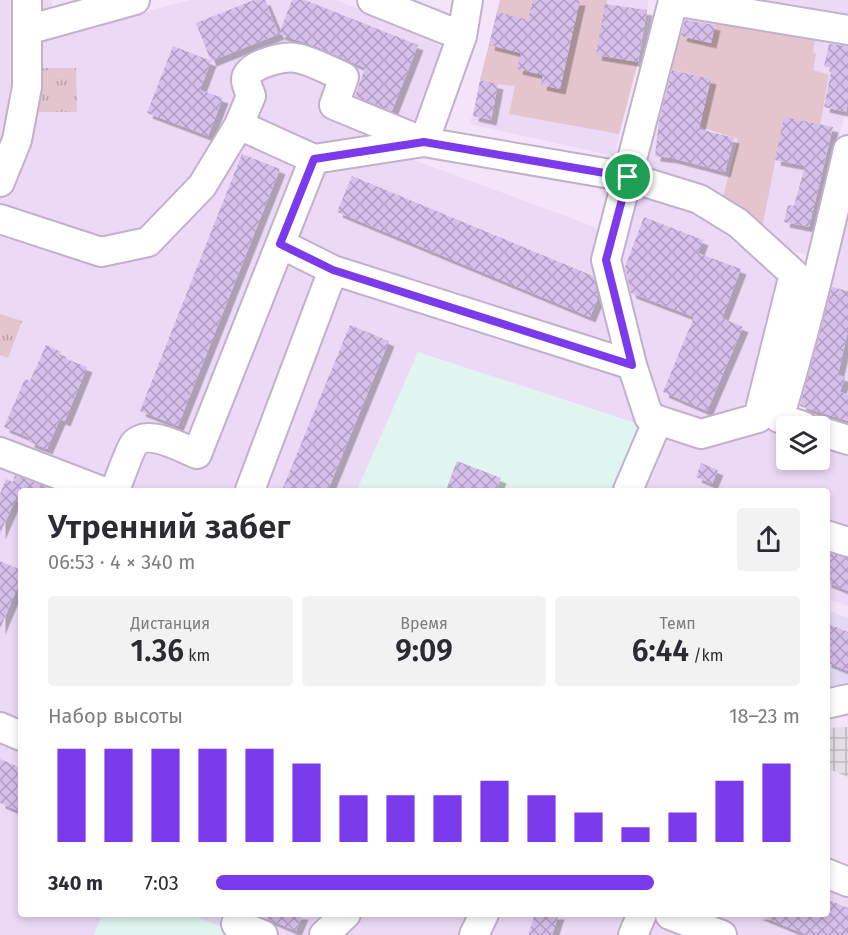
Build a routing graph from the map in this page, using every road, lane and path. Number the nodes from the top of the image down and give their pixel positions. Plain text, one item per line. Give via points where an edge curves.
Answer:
1 (27, 0) edge
2 (135, 0) edge
3 (372, 0) edge
4 (468, 0) edge
5 (674, 1) edge
6 (58, 10) edge
7 (27, 30) junction
8 (848, 30) edge
9 (462, 36) junction
10 (239, 125) junction
11 (424, 142) junction
12 (848, 150) edge
13 (314, 159) junction
14 (628, 177) junction
15 (0, 182) edge
16 (0, 219) edge
17 (280, 244) junction
18 (333, 270) junction
19 (632, 365) junction
20 (791, 416) edge
21 (658, 420) junction
22 (830, 434) edge
23 (848, 440) edge
24 (0, 452) edge
25 (94, 488) edge
26 (116, 488) edge
27 (251, 488) edge
28 (629, 488) edge
29 (830, 536) edge
30 (848, 542) edge
31 (848, 699) edge
32 (830, 703) edge
33 (0, 727) edge
34 (18, 735) edge
35 (830, 875) edge
36 (848, 882) edge
37 (239, 917) edge
38 (343, 917) edge
39 (483, 917) edge
40 (641, 917) edge
41 (675, 917) edge
42 (263, 935) edge
43 (324, 935) edge
44 (474, 935) edge
45 (633, 935) edge
46 (723, 935) edge

1 - 7 street
2 - 6 street
3 - 9 street
4 - 9 street
5 - 8 street
5 - 14 street
6 - 7 street
7 - 15 street via 27,87 17,140
9 - 11 street
10 - 11 street via 251,96 248,73 274,59 298,58 344,77 333,105
10 - 13 street
10 - 16 street via 202,186 148,242 101,252
11 - 13 street
11 - 14 street
12 - 20 street via 790,382
13 - 17 street
14 - 19 street via 606,260
14 - 21 street via 699,199 738,223 794,274 758,418 701,434
17 - 18 street
17 - 26 street via 197,454 158,438 143,438 134,443
18 - 19 street
18 - 27 street
19 - 21 street via 649,417
21 - 28 street
22 - 23 street
24 - 25 street
29 - 30 street
31 - 32 street
33 - 34 street
35 - 36 street
37 - 42 street via 236,924
38 - 43 street
39 - 44 street
40 - 45 street
41 - 46 street

